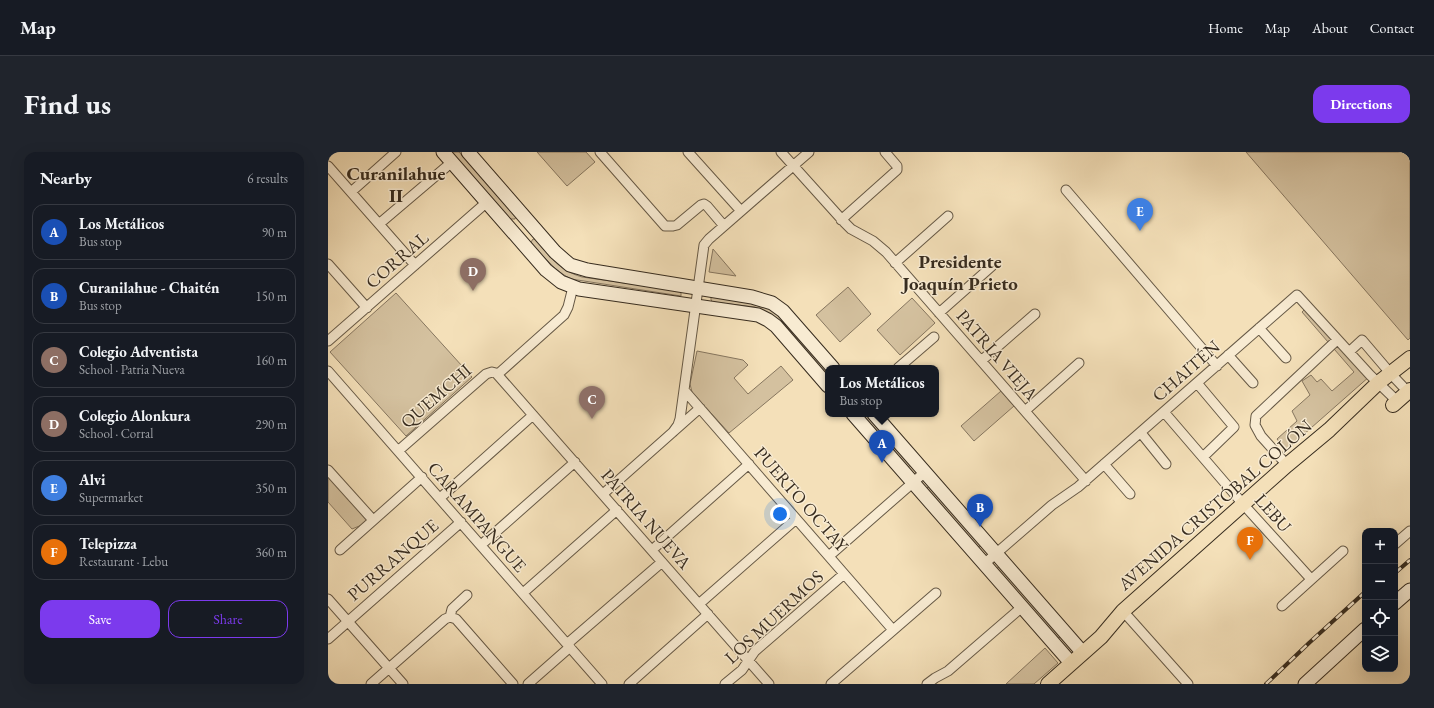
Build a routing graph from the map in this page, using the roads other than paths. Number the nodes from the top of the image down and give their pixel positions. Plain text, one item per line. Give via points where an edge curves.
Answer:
1 (396, 152) edge
2 (468, 152) edge
3 (600, 152) edge
4 (688, 152) edge
5 (781, 152) edge
6 (809, 152) edge
7 (885, 152) edge
8 (447, 157) edge
9 (328, 166) edge
10 (793, 166) junction
11 (1066, 190) dead end
12 (351, 192) junction
13 (487, 202) junction
14 (741, 211) junction
15 (948, 216) dead end
16 (525, 217) junction
17 (841, 220) junction
18 (379, 224) junction
19 (724, 226) junction
20 (511, 230) junction
21 (895, 263) junction
22 (328, 264) edge
23 (415, 265) junction
24 (992, 266) dead end
25 (573, 287) junction
26 (698, 288) junction
27 (696, 305) junction
28 (366, 308) junction
29 (939, 312) junction
30 (1035, 314) dead end
31 (1259, 328) junction
32 (934, 336) dead end
33 (1337, 340) junction
34 (328, 341) edge
35 (1349, 352) junction
36 (1228, 355) junction
37 (1286, 358) dead end
38 (1410, 358) edge
39 (981, 361) junction
40 (1079, 364) dead end
41 (830, 365) edge
42 (901, 365) edge
43 (1217, 366) junction
44 (328, 371) edge
45 (498, 374) junction
46 (1391, 374) junction
47 (825, 383) edge
48 (1197, 383) junction
49 (1253, 383) dead end
50 (1378, 383) junction
51 (684, 390) junction
52 (1409, 391) edge
53 (1396, 403) joint
54 (700, 408) junction
55 (1026, 411) junction
56 (1164, 412) junction
57 (533, 415) junction
58 (856, 417) edge
59 (877, 417) edge
60 (673, 432) junction
61 (1141, 433) junction
62 (398, 451) junction
63 (1203, 457) junction
64 (575, 462) junction
65 (749, 464) junction
66 (1104, 464) junction
67 (1166, 464) dead end
68 (1287, 465) junction
69 (328, 470) edge
70 (925, 472) junction
71 (422, 477) junction
72 (1086, 481) junction
73 (913, 483) junction
74 (603, 494) junction
75 (1130, 494) dead end
76 (440, 498) junction
77 (1243, 504) junction
78 (617, 510) junction
79 (796, 519) junction
80 (373, 520) junction
81 (461, 522) junction
82 (1410, 531) edge
83 (1398, 541) edge
84 (481, 545) junction
85 (340, 550) dead end
86 (652, 550) junction
87 (1343, 550) dead end
88 (997, 554) junction
89 (829, 556) junction
90 (662, 562) junction
91 (984, 564) junction
92 (844, 574) junction
93 (1311, 580) junction
94 (1410, 590) edge
95 (523, 593) junction
96 (936, 593) dead end
97 (467, 595) dead end
98 (328, 599) edge
99 (1398, 600) edge
100 (699, 604) junction
101 (1282, 606) dead end
102 (1022, 607) junction
103 (1123, 611) junction
104 (708, 614) junction
105 (450, 617) junction
106 (348, 621) junction
107 (893, 630) junction
108 (1362, 632) edge
109 (328, 638) edge
110 (569, 646) junction
111 (1083, 653) junction
112 (749, 660) junction
113 (1071, 663) junction
114 (389, 668) junction
115 (371, 684) edge
116 (403, 684) edge
117 (513, 684) edge
118 (528, 684) edge
119 (602, 684) edge
120 (628, 684) edge
121 (725, 684) edge
122 (769, 684) edge
123 (831, 684) edge
124 (927, 684) edge
125 (1048, 684) edge
126 (1188, 684) edge
127 (1305, 684) edge

1 - 12 street
2 - 16 main road
3 - 19 street via 665,226 677,225 704,204
4 - 14 street
5 - 10 street, PATRIA VIEJA
6 - 10 street
7 - 17 street via 896,164 896,172
8 - 13 main road
8 - 18 street
9 - 12 street
10 - 14 street
10 - 17 street, PATRIA VIEJA
11 - 43 street
12 - 18 street
13 - 20 main road
13 - 23 street, CORRAL
14 - 19 street
15 - 21 street
16 - 20 main road
16 - 26 main road via 560,257 575,267
17 - 21 street, PATRIA VIEJA via 851,229 874,241
18 - 23 street
19 - 26 street via 704,245
20 - 25 main road via 551,275
21 - 29 street, PATRIA VIEJA
22 - 28 street
23 - 28 street, CORRAL
24 - 29 street
25 - 27 main road
25 - 45 street, QUEMCHI via 564,315
26 - 27 street
26 - 41 main road via 752,297 772,304 788,316
27 - 47 main road via 752,314 768,320
27 - 51 street
28 - 34 street, CORRAL
29 - 39 street, PATRIA VIEJA
30 - 39 street
31 - 33 street, CHAITÉN via 1297,295
31 - 36 street, CHAITÉN
31 - 37 street
32 - 42 street
33 - 35 street, CHAITÉN
33 - 68 street via 1256,416 1255,425 1261,436
35 - 46 street via 1362,340
35 - 50 street, CHAITÉN
36 - 43 street, CHAITÉN
36 - 49 street
38 - 46 main road, AVENIDA CRISTÓBAL COLÓN
39 - 55 street, PATRIA VIEJA
40 - 55 street
43 - 48 street, CHAITÉN
44 - 62 street, CARAMPANGUE
45 - 57 street, PATRIA NUEVA
45 - 62 street, QUEMCHI via 486,374
46 - 50 main road, AVENIDA CRISTÓBAL COLÓN
46 - 52 street
48 - 56 street, CHAITÉN
48 - 63 street via 1234,427
50 - 53 street, CHAITÉN
50 - 68 main road, AVENIDA CRISTÓBAL COLÓN via 1329,430
51 - 54 street, PUERTO OCTAY
51 - 60 street via 679,422
52 - 53 main road
54 - 60 street
54 - 65 street, PUERTO OCTAY
55 - 72 street, PATRIA VIEJA
56 - 61 street, CHAITÉN
56 - 63 street, LEBU
57 - 64 street, PATRIA NUEVA
57 - 76 street
58 - 73 main road
59 - 70 main road
60 - 74 street
61 - 66 street, CHAITÉN
61 - 67 street
62 - 71 street, CARAMPANGUE
63 - 77 street, LEBU
64 - 74 street, PATRIA NUEVA
64 - 84 street
65 - 79 street, PUERTO OCTAY
65 - 86 street
66 - 72 street, CHAITÉN
66 - 75 street
68 - 77 main road, AVENIDA CRISTÓBAL COLÓN
69 - 80 street
70 - 73 street, LOS MUERMOS
70 - 88 main road
71 - 76 street, CARAMPANGUE
71 - 80 street
72 - 88 street, CHAITÉN via 1052,505
73 - 89 street, LOS MUERMOS
73 - 91 main road
74 - 78 street, PATRIA NUEVA
76 - 81 street, CARAMPANGUE
77 - 93 street, LEBU
77 - 103 main road, AVENIDA CRISTÓBAL COLÓN
78 - 86 street, PATRIA NUEVA
78 - 95 street
79 - 89 street, PUERTO OCTAY
79 - 100 street
80 - 85 street
81 - 84 street, CARAMPANGUE
81 - 106 street, PURRANQUE
82 - 83 street
84 - 95 street, CARAMPANGUE
86 - 90 street, PATRIA NUEVA
87 - 93 street
88 - 91 street, CHAITÉN
88 - 111 main road
89 - 92 street, PUERTO OCTAY
90 - 100 street, PATRIA NUEVA
90 - 110 street
91 - 102 main road
92 - 107 street, PUERTO OCTAY
92 - 112 street, LOS MUERMOS via 755,651
93 - 101 street
94 - 99 main road
95 - 110 street, CARAMPANGUE
96 - 107 street
97 - 105 street via 452,609
98 - 106 street
100 - 104 street, PATRIA NUEVA
102 - 113 main road
102 - 124 street via 948,671
103 - 111 main road, AVENIDA CRISTÓBAL COLÓN
103 - 126 street
104 - 112 street, PATRIA NUEVA
104 - 120 street
105 - 114 street
105 - 117 street via 456,620
106 - 109 street, PURRANQUE
106 - 114 street
107 - 123 street
108 - 127 main road
110 - 118 street
110 - 119 street, CARAMPANGUE
111 - 113 main road, AVENIDA CRISTÓBAL COLÓN
112 - 121 street, LOS MUERMOS via 742,670
112 - 122 street, PATRIA NUEVA
113 - 125 main road, AVENIDA CRISTÓBAL COLÓN
114 - 115 street
114 - 116 street

